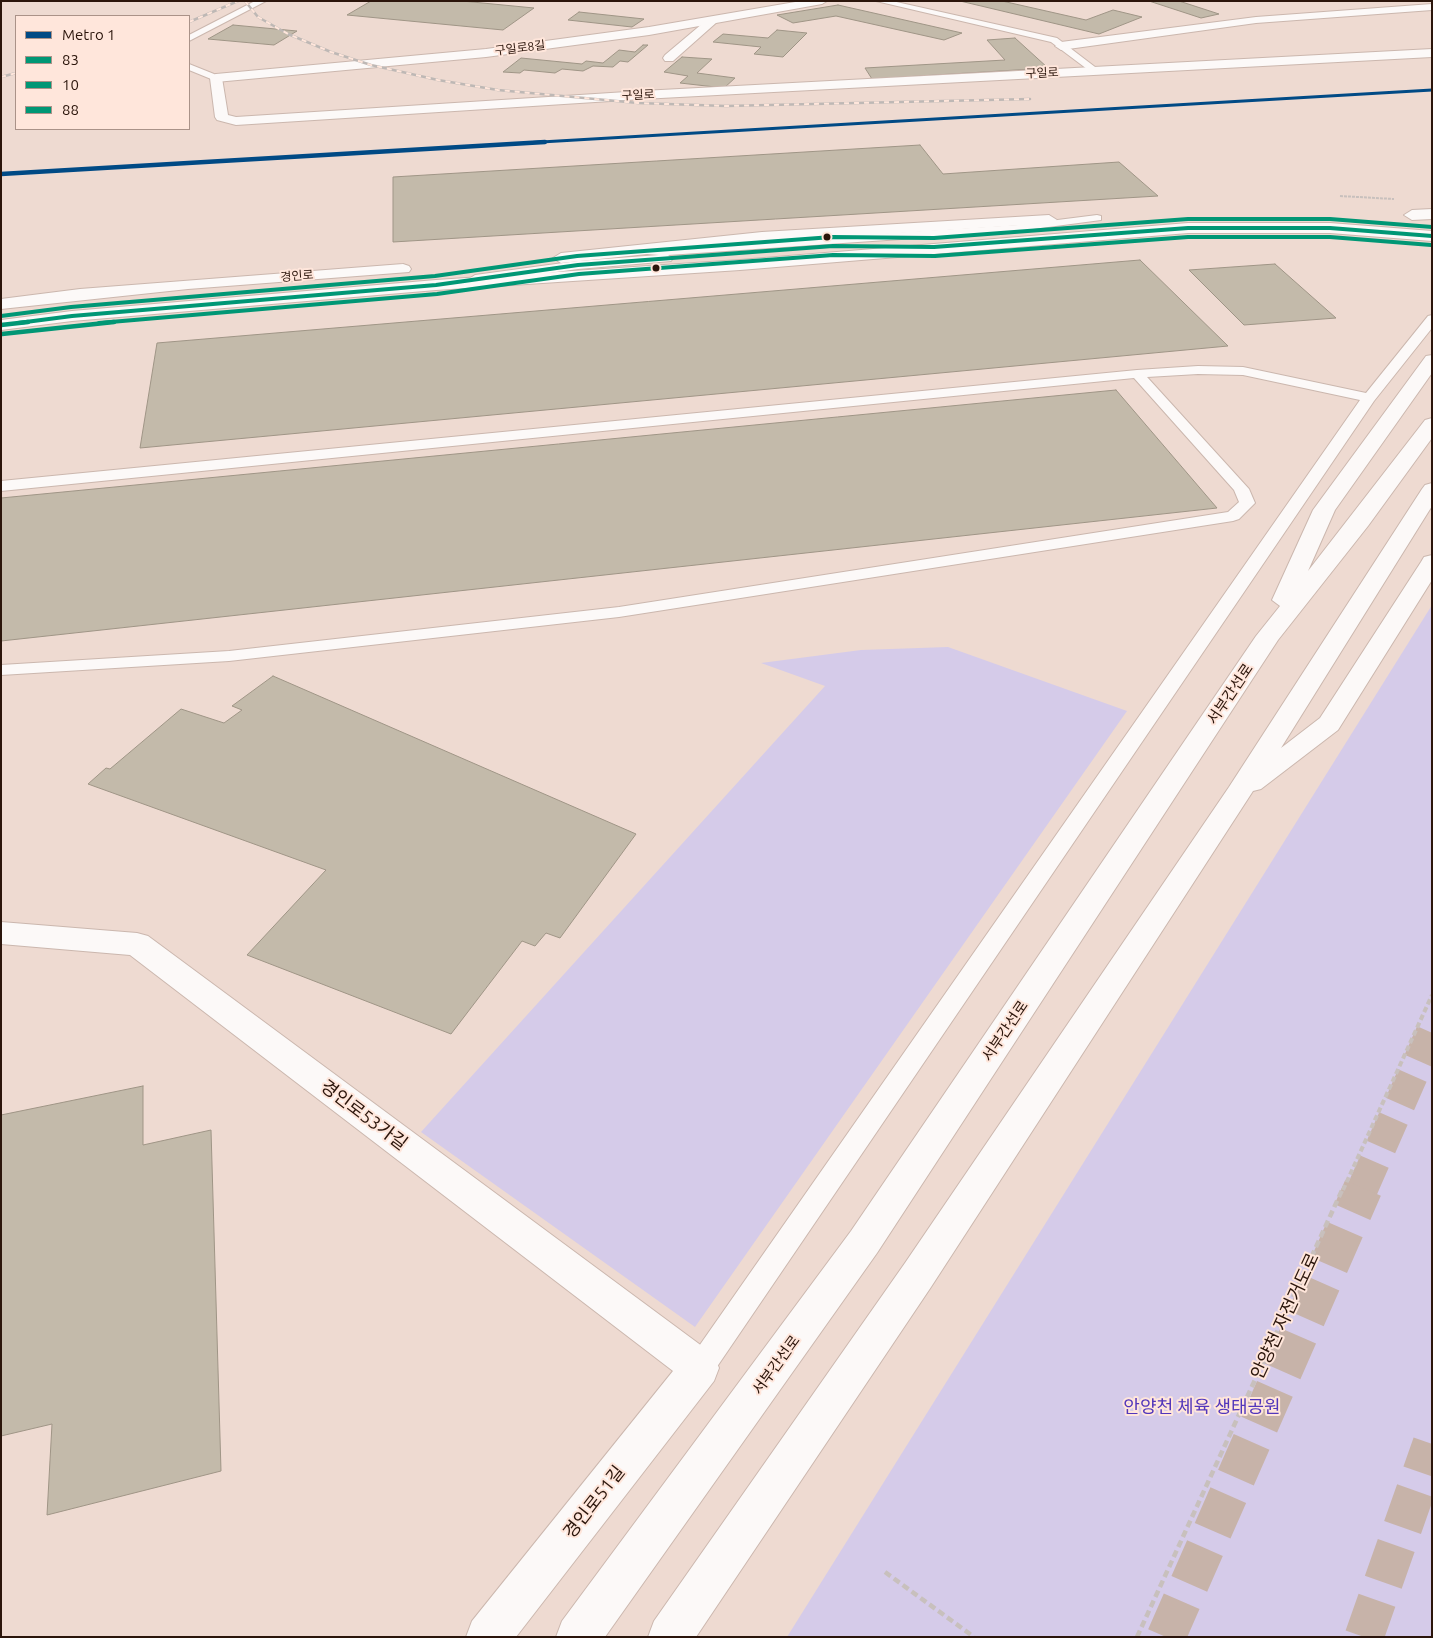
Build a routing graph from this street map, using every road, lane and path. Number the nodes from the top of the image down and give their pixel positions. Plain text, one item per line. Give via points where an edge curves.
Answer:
1 (262, 1) edge
2 (822, 1) edge
3 (880, 1) edge
4 (1432, 7) edge
5 (713, 20) junction
6 (190, 37) edge
7 (1062, 46) junction
8 (1432, 53) edge
9 (668, 58) dead end
10 (190, 67) edge
11 (1094, 70) junction
12 (216, 78) junction
13 (1340, 196) dead end
14 (1395, 199) dead end
15 (1432, 216) edge
16 (1398, 233) junction
17 (1432, 236) edge
18 (1432, 245) edge
19 (1, 304) edge
20 (1432, 319) edge
21 (1, 325) edge
22 (1432, 360) edge
23 (1137, 374) junction
24 (1369, 398) junction
25 (1432, 424) edge
26 (1, 486) edge
27 (1432, 489) edge
28 (1432, 562) edge
29 (1268, 636) junction
30 (1, 670) edge
31 (1239, 793) junction
32 (1, 933) edge
33 (1432, 995) edge
34 (700, 1368) junction
35 (885, 1572) dead end
36 (488, 1637) edge
37 (578, 1637) edge
38 (670, 1637) edge
39 (974, 1637) edge
40 (1138, 1637) edge

1 - 6 lane
2 - 5 main road, 구일로8길
3 - 7 lane, 구일로 via 1035,35 1054,40
4 - 7 main road, 구일로 via 1256,20
5 - 9 main road
5 - 12 main road, 구일로8길 via 478,53
7 - 11 lane, 구일로
8 - 11 main road, 구일로
10 - 12 lane
11 - 12 main road, 구일로 via 236,121 222,117
13 - 14 path
15 - 19 main road, 경인로 via 1255,208 1182,210 1097,218 762,237 592,255 188,284
16 - 17 main road, 경인로
16 - 18 main road
16 - 21 main road, 경인로 via 1321,228 1188,228 740,265 436,285
20 - 24 lane
22 - 29 main road via 1324,510
23 - 24 lane via 1243,371
23 - 26 lane
23 - 30 lane via 1241,489 1247,503 1234,516 619,612 229,656
24 - 34 lane
25 - 29 main road, 서부간선로
27 - 31 main road
28 - 31 main road via 1329,724
29 - 37 main road, 서부간선로 via 864,1242
31 - 38 main road via 924,1266
32 - 34 main road, 경인로53가길 via 136,944
33 - 40 path, 안양천 자전거도로
34 - 36 main road, 경인로51길
35 - 39 path

